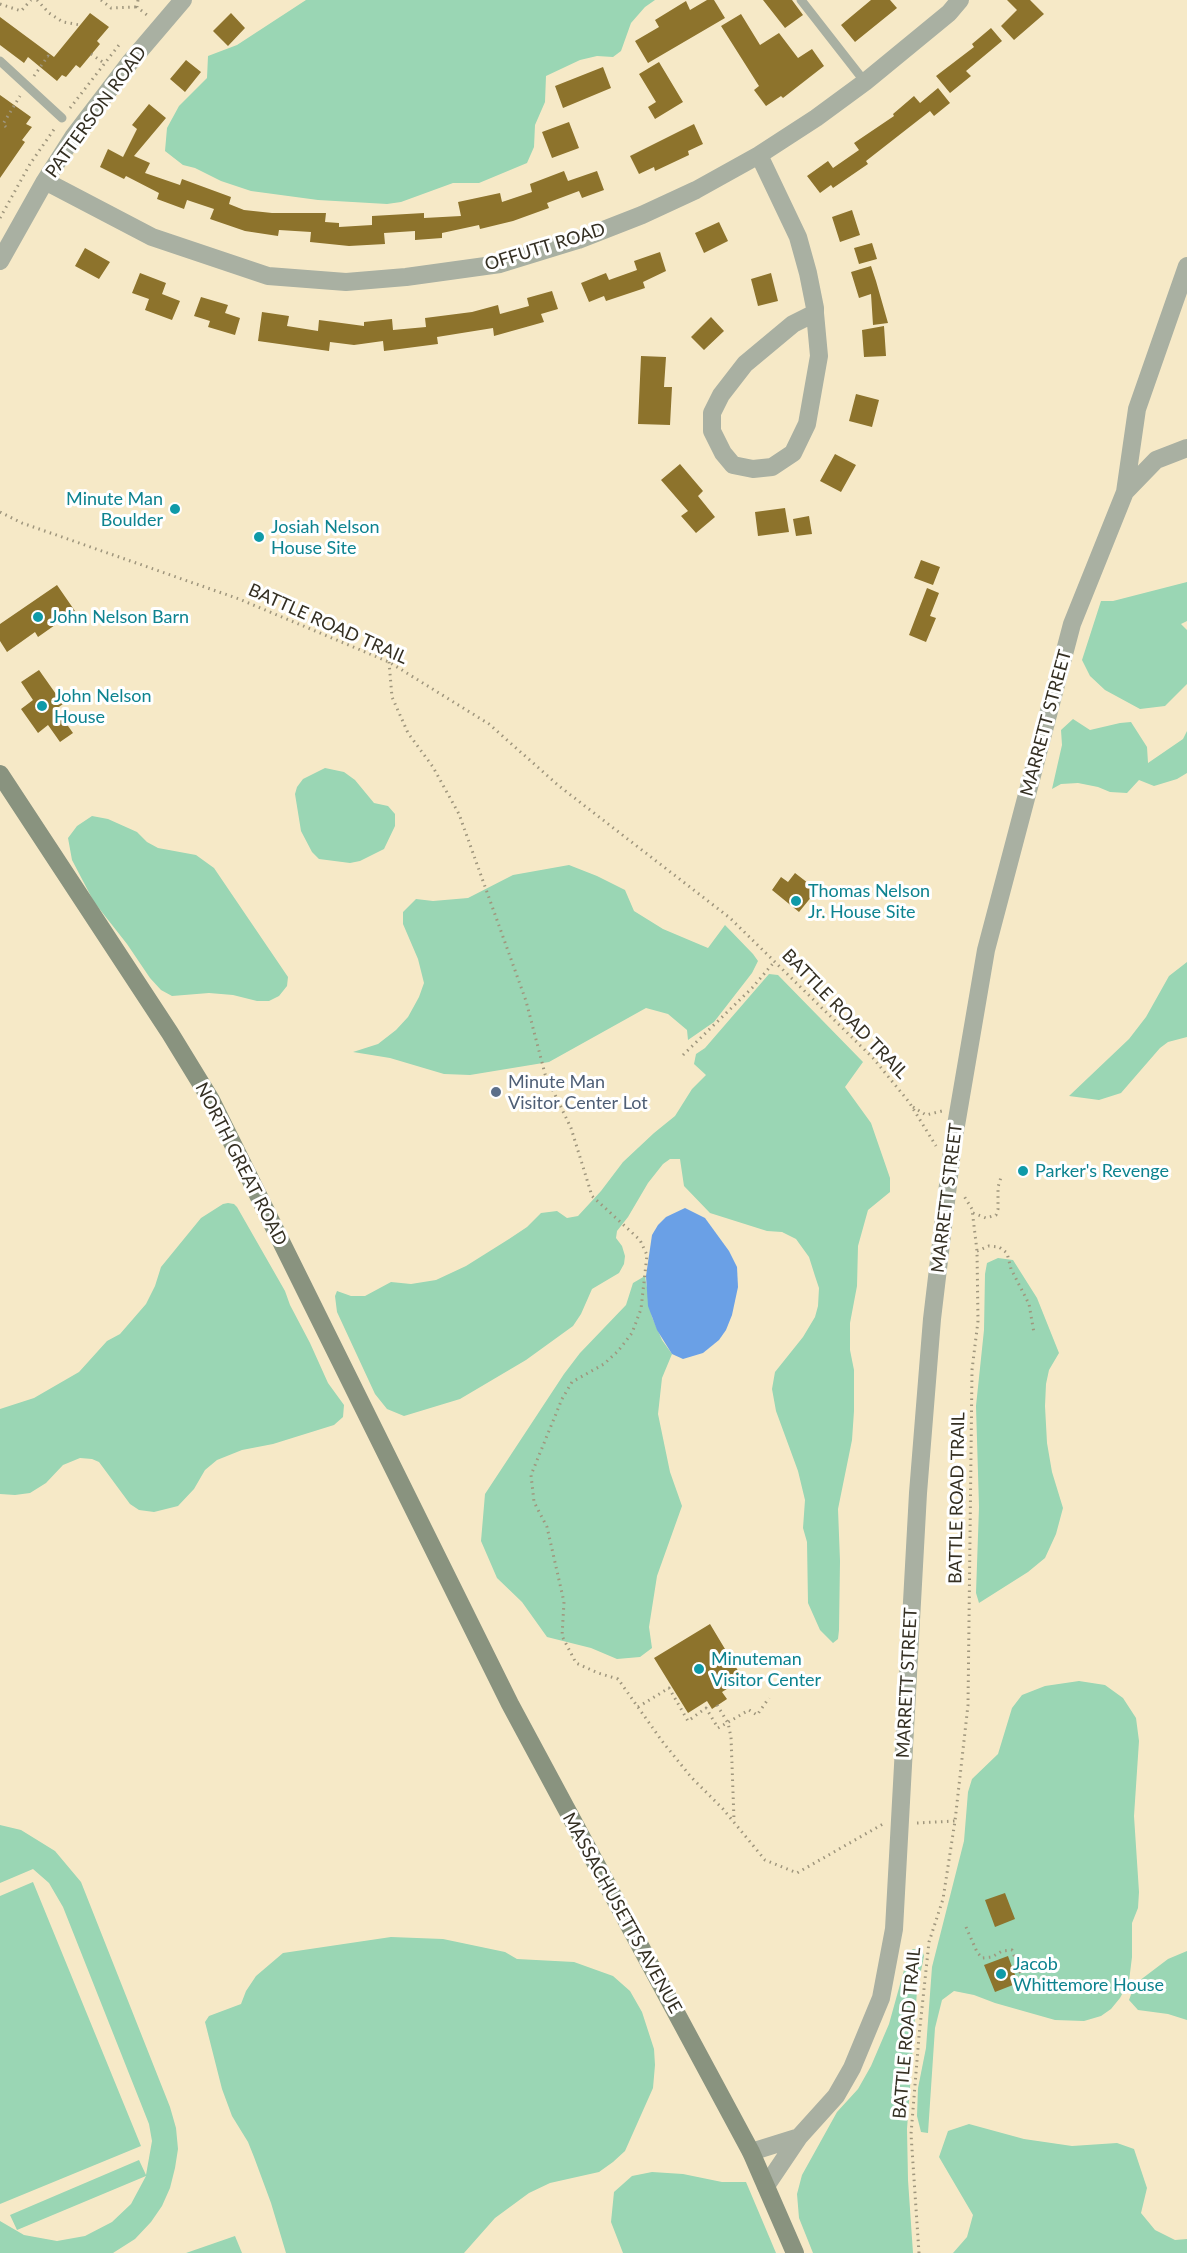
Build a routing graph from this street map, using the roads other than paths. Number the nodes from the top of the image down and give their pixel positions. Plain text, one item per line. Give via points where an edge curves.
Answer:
1 (183, 0) edge
2 (801, 0) edge
3 (960, 0) edge
4 (0, 61) edge
5 (865, 82) junction
6 (60, 121) road end
7 (759, 155) junction
8 (45, 181) junction
9 (0, 261) edge
10 (1187, 266) edge
11 (1175, 303) junction
12 (815, 313) junction
13 (1187, 319) edge
14 (1187, 448) edge
15 (1125, 492) junction
16 (0, 774) edge
17 (446, 1575) joint
18 (799, 2137) junction
19 (751, 2151) junction
20 (766, 2186) junction
21 (795, 2253) edge

1 - 8 street, PATTERSON ROAD via 130,61
2 - 5 lane
3 - 5 street, OFFUTT ROAD
4 - 6 lane
5 - 7 street, OFFUTT ROAD
7 - 8 street, OFFUTT ROAD via 642,215 511,261 346,282 268,276 221,261 152,237
7 - 12 street via 798,237
8 - 9 street, PATTERSON ROAD
10 - 11 street, MARRETT STREET
11 - 13 street
11 - 15 street, MARRETT STREET via 1137,409
12 - 12 street via 819,356 807,424 793,453 772,467 733,465 712,431 712,413 721,395 745,364 793,324
14 - 15 street via 1156,460
15 - 18 street, MARRETT STREET via 1069,634 986,950 949,1170 918,1493 894,1929 881,1998 836,2096
16 - 17 main road, NORTH GREAT ROAD via 211,1100
17 - 19 main road, MASSACHUSETTS AVENUE via 553,1787
18 - 19 street
18 - 20 street, MARRETT STREET
19 - 20 main road, MASSACHUSETTS AVENUE
20 - 21 main road, MASSACHUSETTS AVENUE

